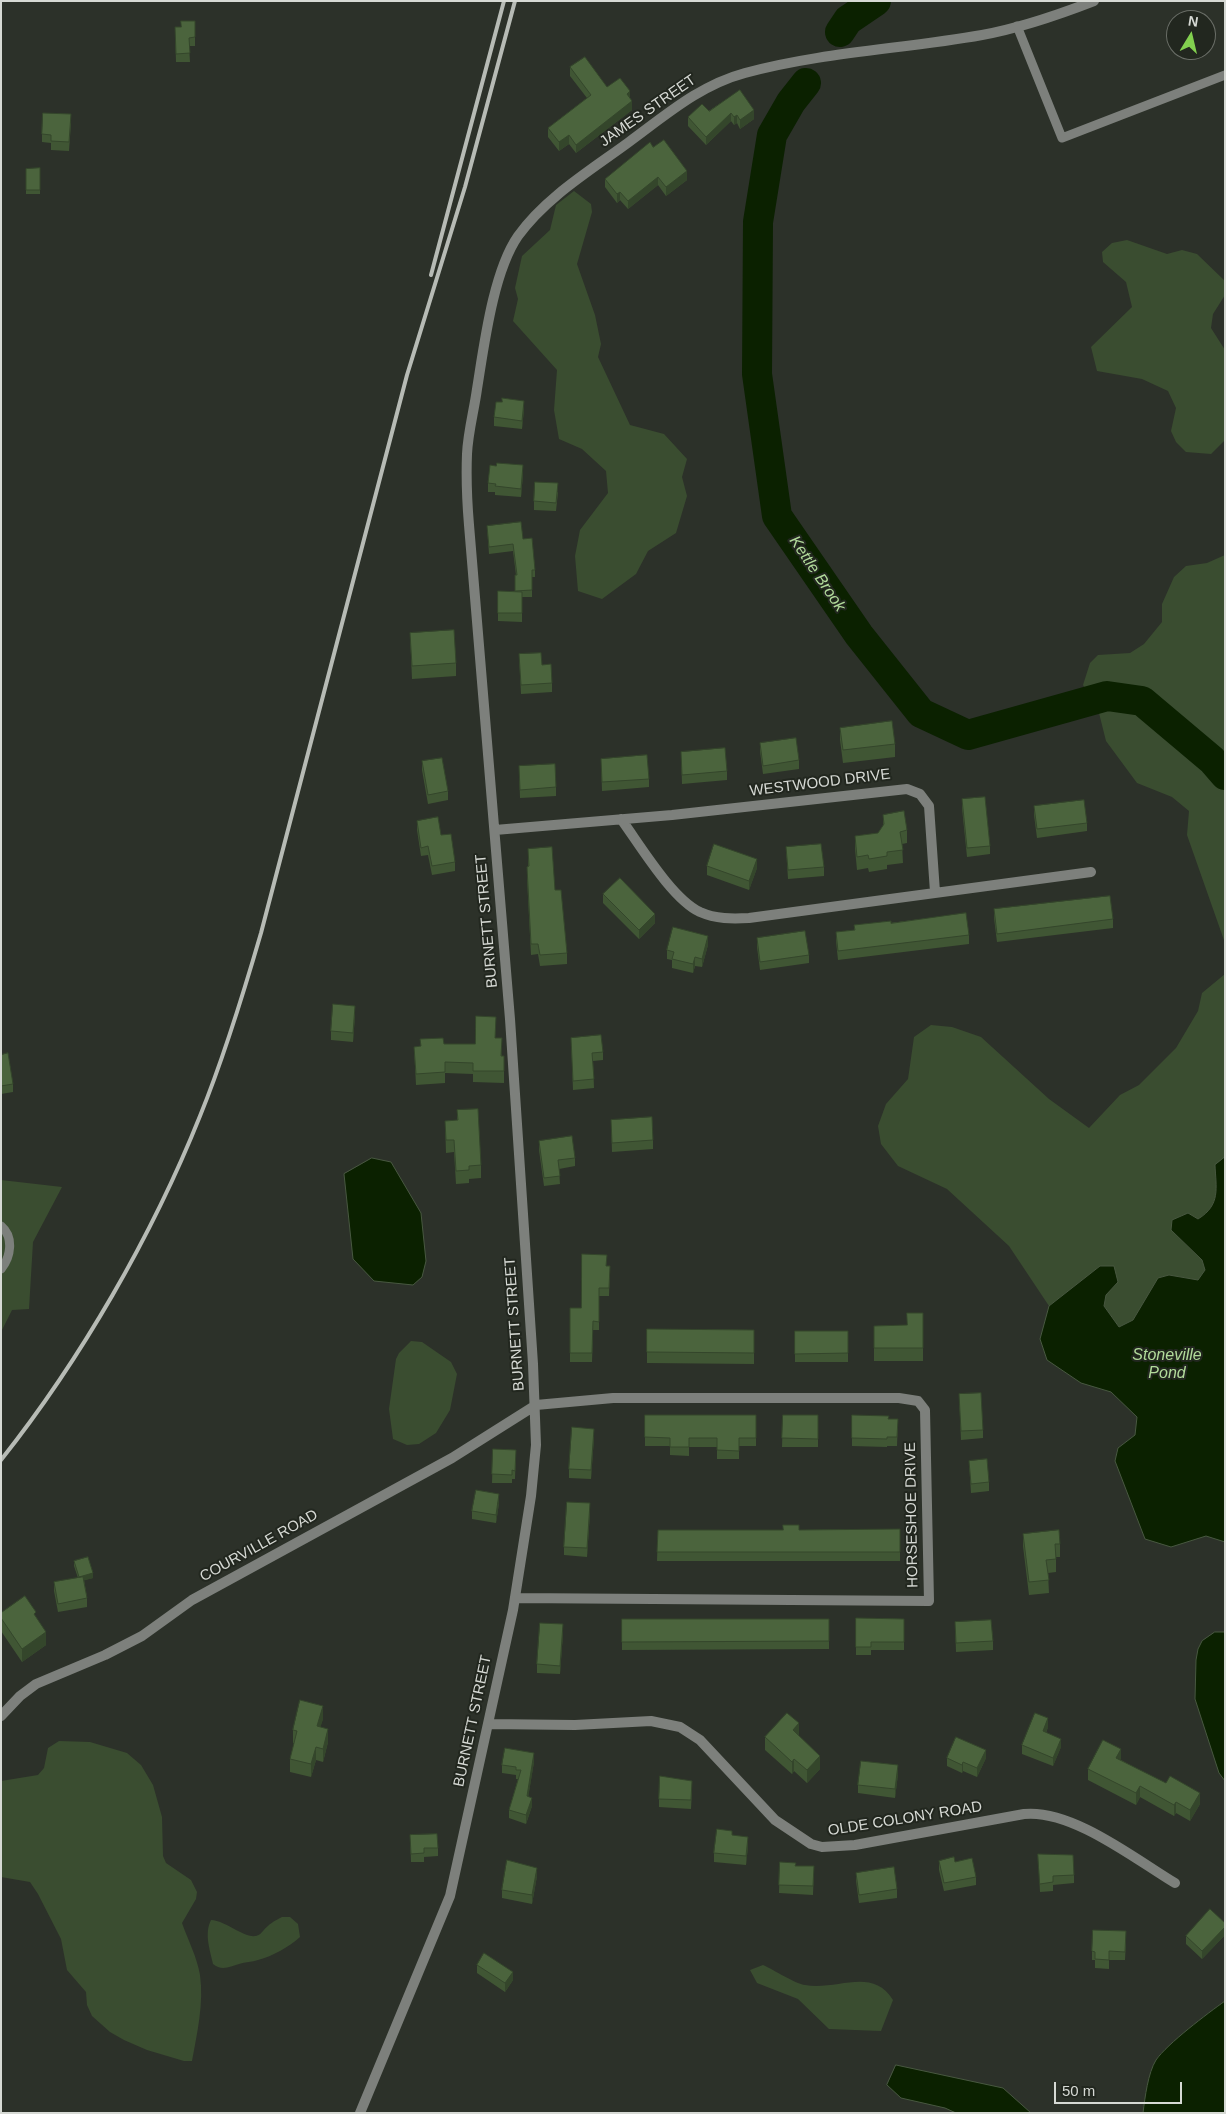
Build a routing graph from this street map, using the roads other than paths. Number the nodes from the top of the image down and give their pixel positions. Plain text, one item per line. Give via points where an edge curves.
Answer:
1 (1094, 1) edge
2 (1017, 26) junction
3 (1225, 75) edge
4 (468, 510) joint
5 (621, 819) junction
6 (495, 830) junction
7 (1091, 872) dead end
8 (935, 892) junction
9 (1, 1226) edge
10 (1, 1268) edge
11 (536, 1405) junction
12 (515, 1598) junction
13 (1, 1716) edge
14 (488, 1724) junction
15 (1175, 1884) dead end
16 (360, 2113) edge

1 - 2 street, JAMES STREET
2 - 3 lane via 1062,138
2 - 4 street, JAMES STREET via 981,35 786,64 738,75 693,94 543,208 512,245 490,315 468,443
4 - 6 street, BURNETT STREET
5 - 6 street, WESTWOOD DRIVE
5 - 8 street via 678,896 696,910 721,918 749,918
5 - 8 street, WESTWOOD DRIVE via 907,789 920,794 929,806
6 - 11 street, BURNETT STREET
7 - 8 street
9 - 10 lane via 10,1239 10,1255
11 - 12 street, BURNETT STREET via 535,1460
11 - 12 street, HORSESHOE DRIVE via 613,1398 900,1398 918,1401 926,1415 929,1601
11 - 13 street, COURVILLE ROAD via 452,1458 192,1600 142,1636 36,1684
12 - 14 street, BURNETT STREET
14 - 15 street, OLDE COLONY ROAD via 576,1725 651,1721 680,1727 700,1740 775,1820 806,1841 822,1847 855,1845 1039,1814 1088,1830
14 - 16 street, BURNETT STREET via 450,1896

